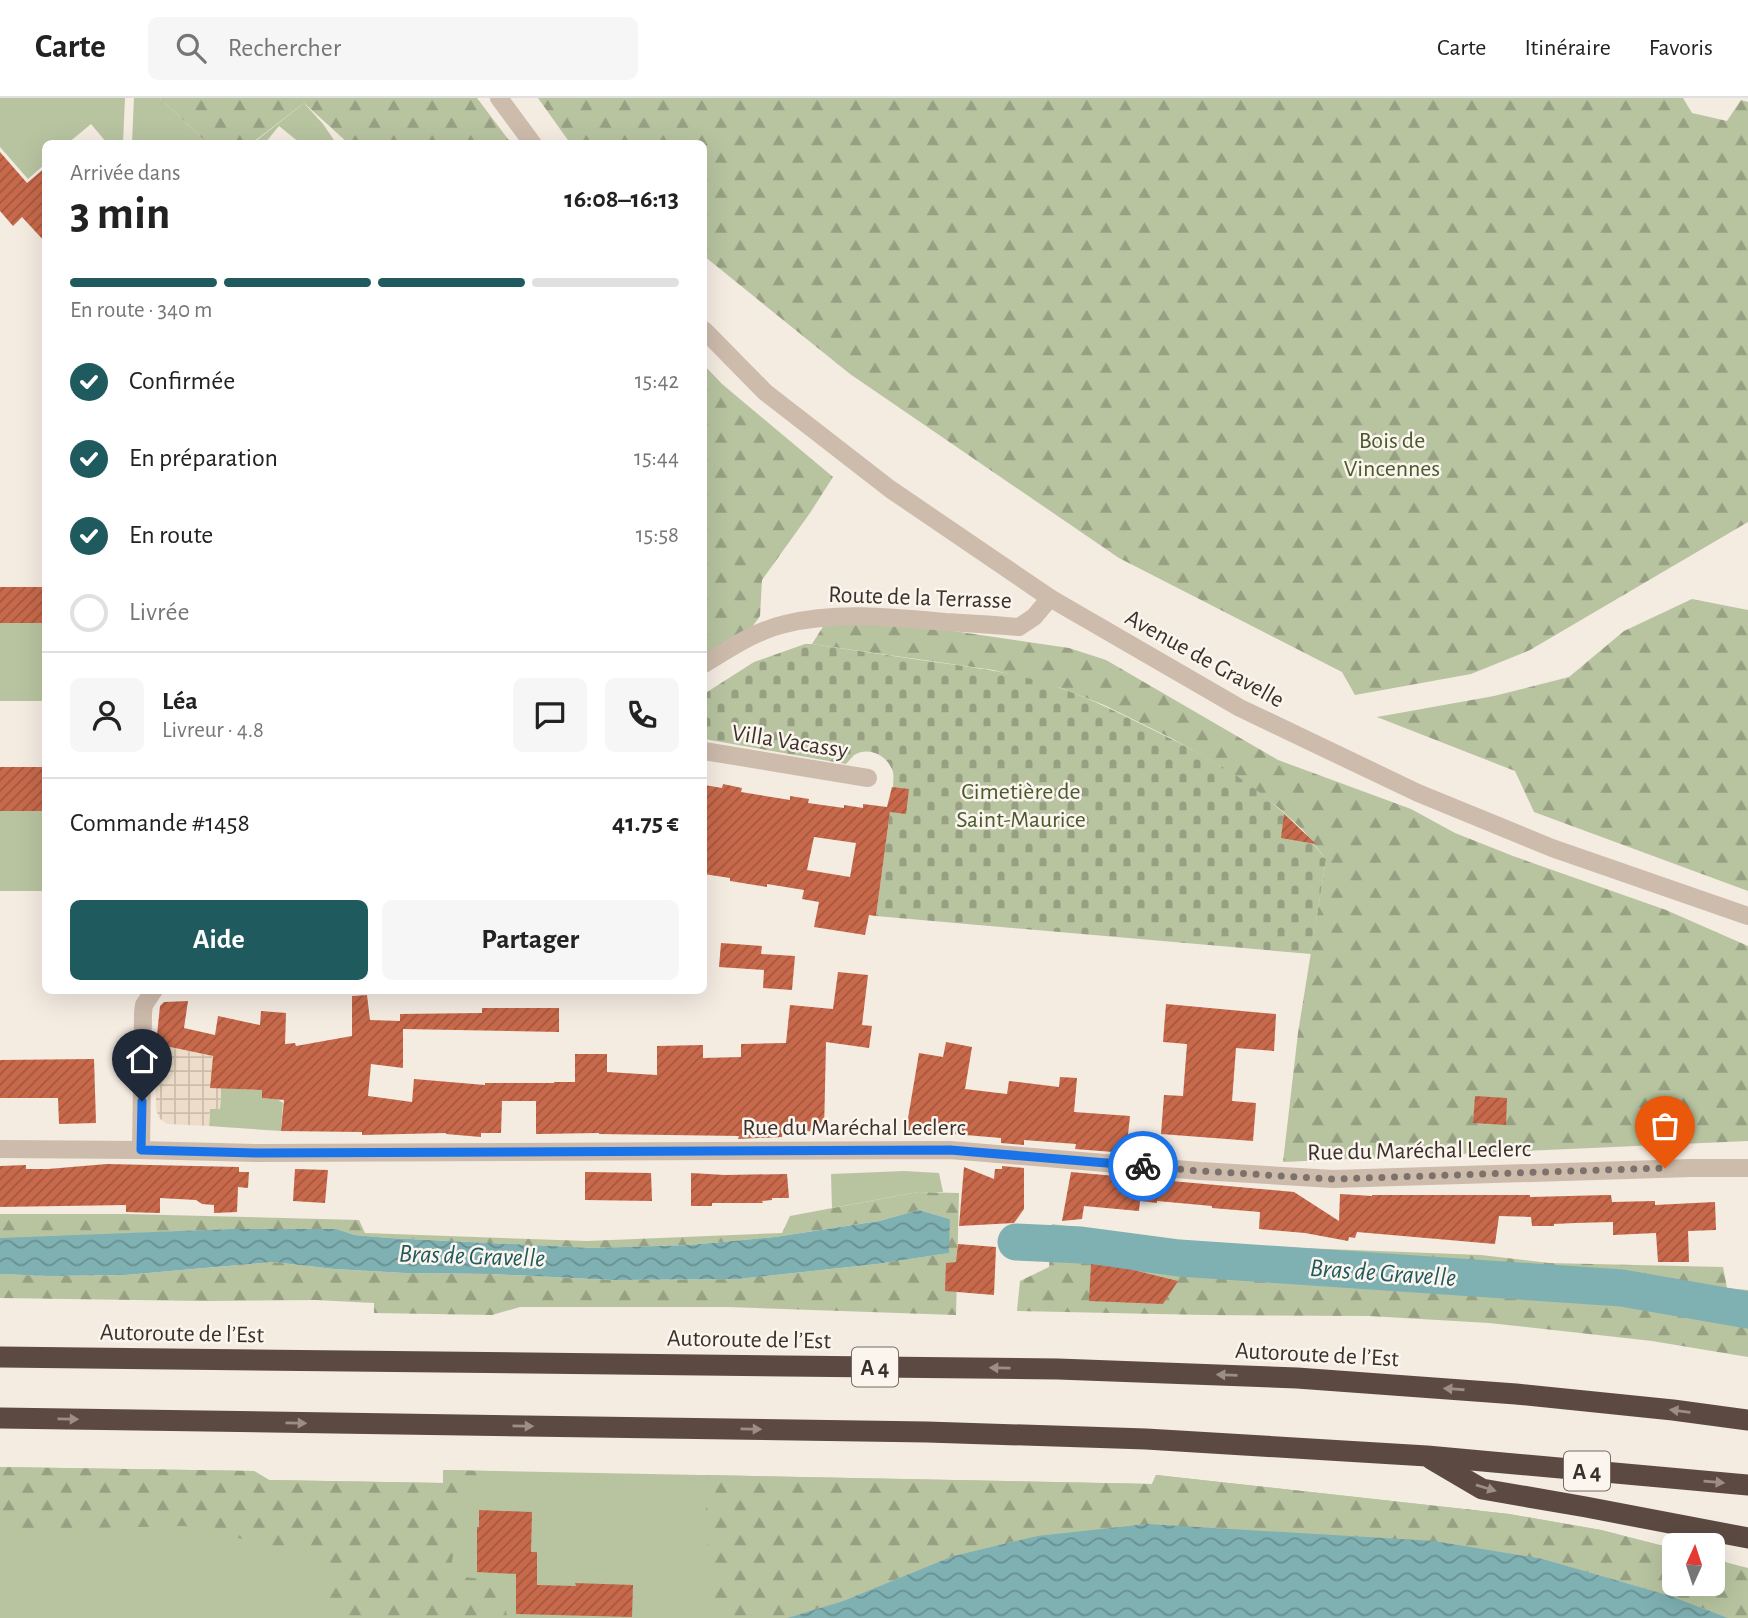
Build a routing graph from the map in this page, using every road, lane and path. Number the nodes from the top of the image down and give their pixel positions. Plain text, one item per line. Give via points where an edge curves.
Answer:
1 (499, 98) edge
2 (530, 140) edge
3 (707, 333) edge
4 (1050, 598) junction
5 (707, 662) edge
6 (707, 751) edge
7 (869, 778) dead end
8 (1748, 916) edge
9 (152, 994) edge
10 (0, 1149) edge
11 (141, 1150) junction
12 (1748, 1168) edge
13 (0, 1357) edge
14 (0, 1418) edge
15 (1748, 1420) edge
16 (1427, 1456) junction
17 (1748, 1485) edge
18 (1748, 1538) edge

1 - 2 street
3 - 4 street, Avenue de Gravelle via 765,392 846,456
4 - 5 street, Route de la Terrasse via 1019,627 869,617 785,624
4 - 8 street, Avenue de Gravelle via 1240,708 1418,793 1552,848
6 - 7 street, Villa Vacassy
9 - 11 street via 143,1013
10 - 11 street, Rue du Maréchal Leclerc
11 - 12 street, Rue du Maréchal Leclerc via 950,1150 1333,1179
15 -> 13 highway, Autoroute de l’Est / A 4 via 1502,1393 1297,1378 1058,1369
14 -> 16 highway, A 4 via 927,1432 1146,1439
16 -> 17 highway, A 4
16 -> 18 highway via 1482,1489

